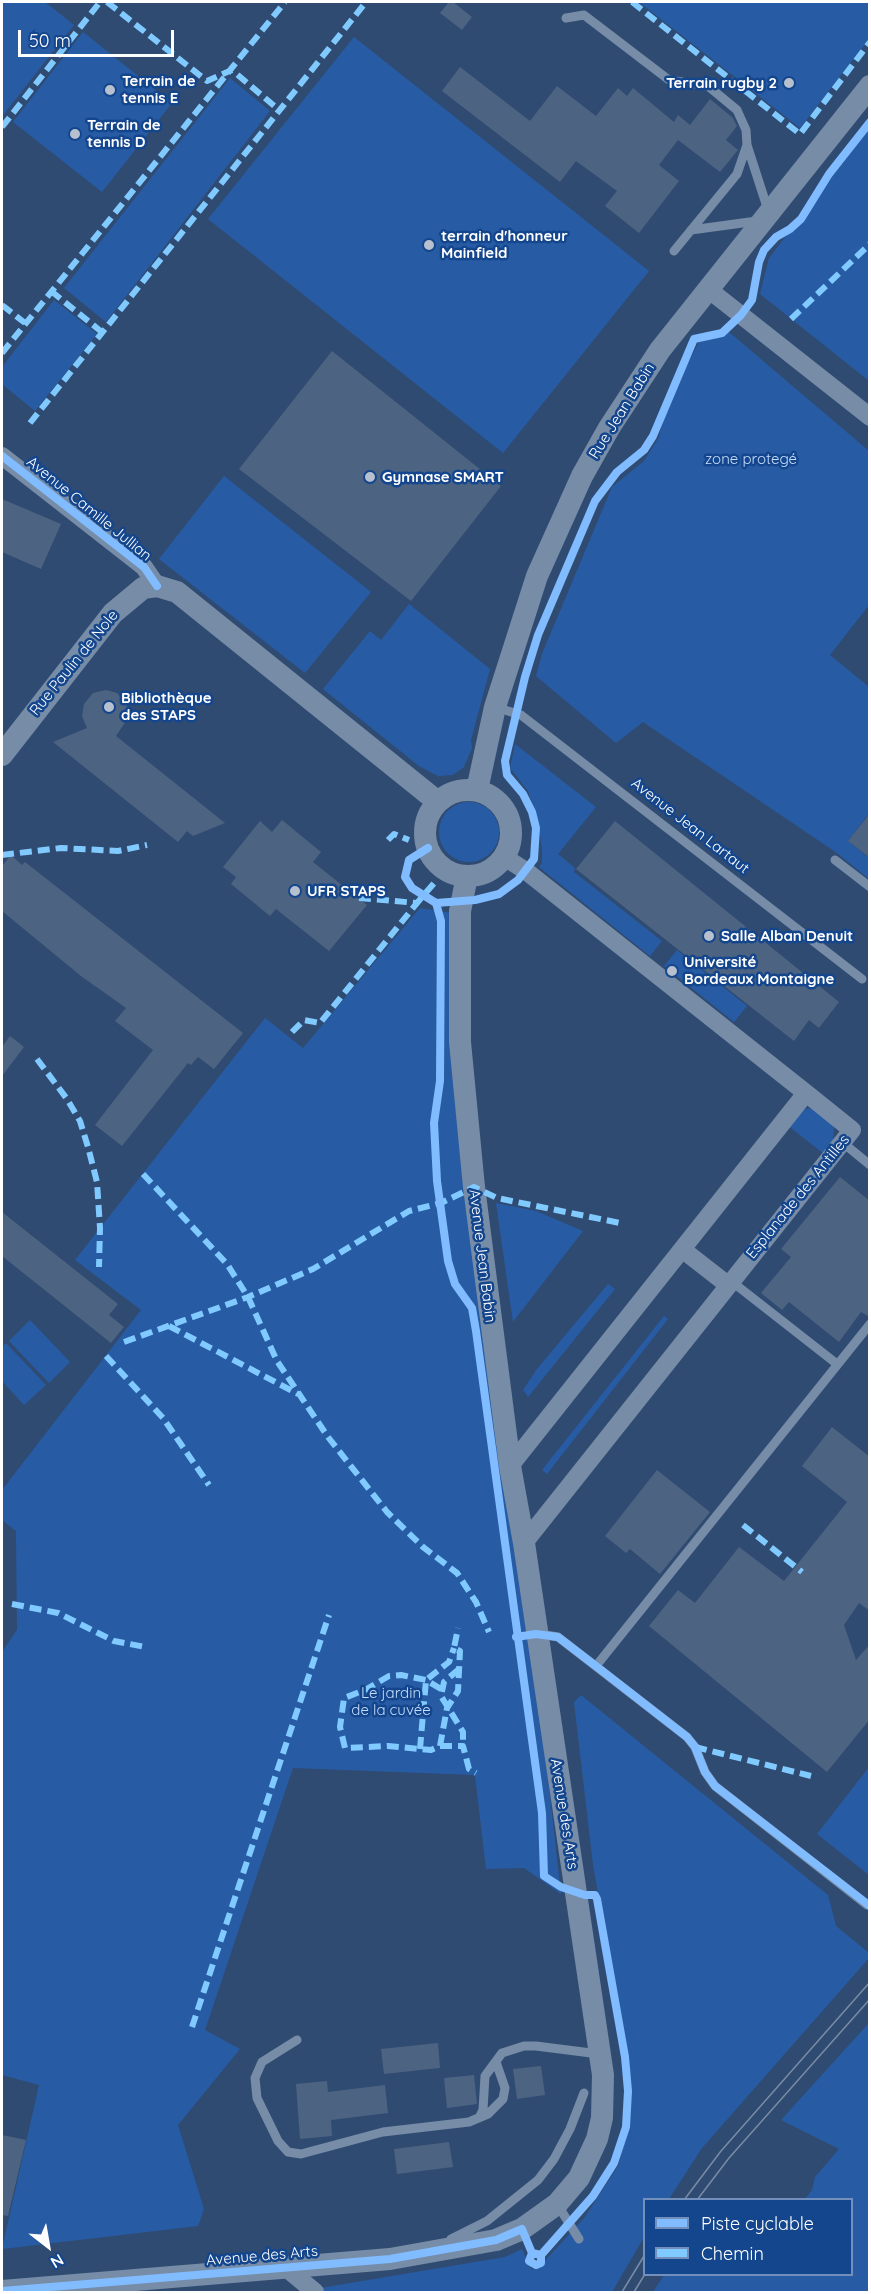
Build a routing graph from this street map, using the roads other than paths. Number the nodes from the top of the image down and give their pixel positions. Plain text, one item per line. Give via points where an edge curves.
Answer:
1 (566, 18) dead end
2 (870, 86) edge
3 (747, 146) junction
4 (766, 217) junction
5 (692, 230) junction
6 (674, 251) dead end
7 (708, 289) junction
8 (870, 417) edge
9 (2, 456) edge
10 (157, 586) junction
11 (495, 707) junction
12 (2, 755) edge
13 (477, 790) junction
14 (438, 802) junction
15 (504, 857) junction
16 (835, 860) dead end
17 (466, 876) junction
18 (870, 887) edge
19 (862, 979) dead end
20 (806, 1094) junction
21 (842, 1142) junction
22 (870, 1164) edge
23 (683, 1250) junction
24 (729, 1283) junction
25 (870, 1324) edge
26 (837, 1364) junction
27 (510, 1466) junction
28 (524, 1543) junction
29 (537, 1634) junction
30 (596, 1666) junction
31 (867, 1905) dead end
32 (297, 2040) dead end
33 (598, 2054) junction
34 (496, 2061) junction
35 (584, 2093) dead end
36 (479, 2118) junction
37 (557, 2204) junction
38 (579, 2239) dead end
39 (415, 2254) junction
40 (285, 2267) junction
41 (2, 2291) edge
42 (315, 2292) edge

1 - 3 lane via 585,15 669,80 708,86 737,110 746,130
2 - 4 street, Rue Jean Babin
3 - 4 lane
3 - 5 lane via 737,174
4 - 5 lane
4 - 7 street, Rue Jean Babin
5 - 6 lane
7 - 8 street
7 - 11 street, Rue Jean Babin via 638,382 582,476 537,576
9 - 10 street, Avenue Camille Jullian via 144,567
10 - 12 street, Rue Paulin de Nole via 144,588 113,613
10 - 14 street, Avenue Camille Jullian via 177,592
11 - 13 street, Rue Jean Babin
11 - 19 lane, Avenue Jean Lartaut via 521,715
13 - 14 street via 449,794
13 - 15 street via 490,795 509,816 512,830
14 - 17 street via 426,823 428,848 443,868
15 - 17 street via 494,868
15 - 20 street
16 - 18 lane
17 - 27 street, Avenue Jean Babin via 460,911 460,1042 474,1187
20 - 21 street, Esplanade des Antilles via 852,1130
20 - 23 street
21 - 22 lane
21 - 24 street, Esplanade des Antilles
23 - 24 street
23 - 27 street
24 - 26 lane
24 - 28 street, Esplanade des Antilles
25 - 26 lane
26 - 30 lane
27 - 28 street, Avenue Jean Babin
28 - 29 street, Avenue Jean Babin
29 - 30 lane via 558,1637
29 - 33 street, Avenue des Arts
30 - 31 lane via 687,1737 715,1786
32 - 36 lane via 262,2062 255,2078 257,2098 278,2141 288,2152 301,2154 383,2132
33 - 34 lane via 524,2046 502,2053
33 - 37 street, Avenue des Arts via 604,2097 597,2139 579,2178
34 - 36 lane via 485,2076
34 - 36 lane via 504,2080 503,2099
35 - 39 lane via 570,2129 538,2180 487,2221
37 - 38 lane
37 - 39 street, Avenue des Arts via 522,2229 496,2240
39 - 40 street, Avenue des Arts
40 - 41 street, Avenue des Arts
40 - 42 street

